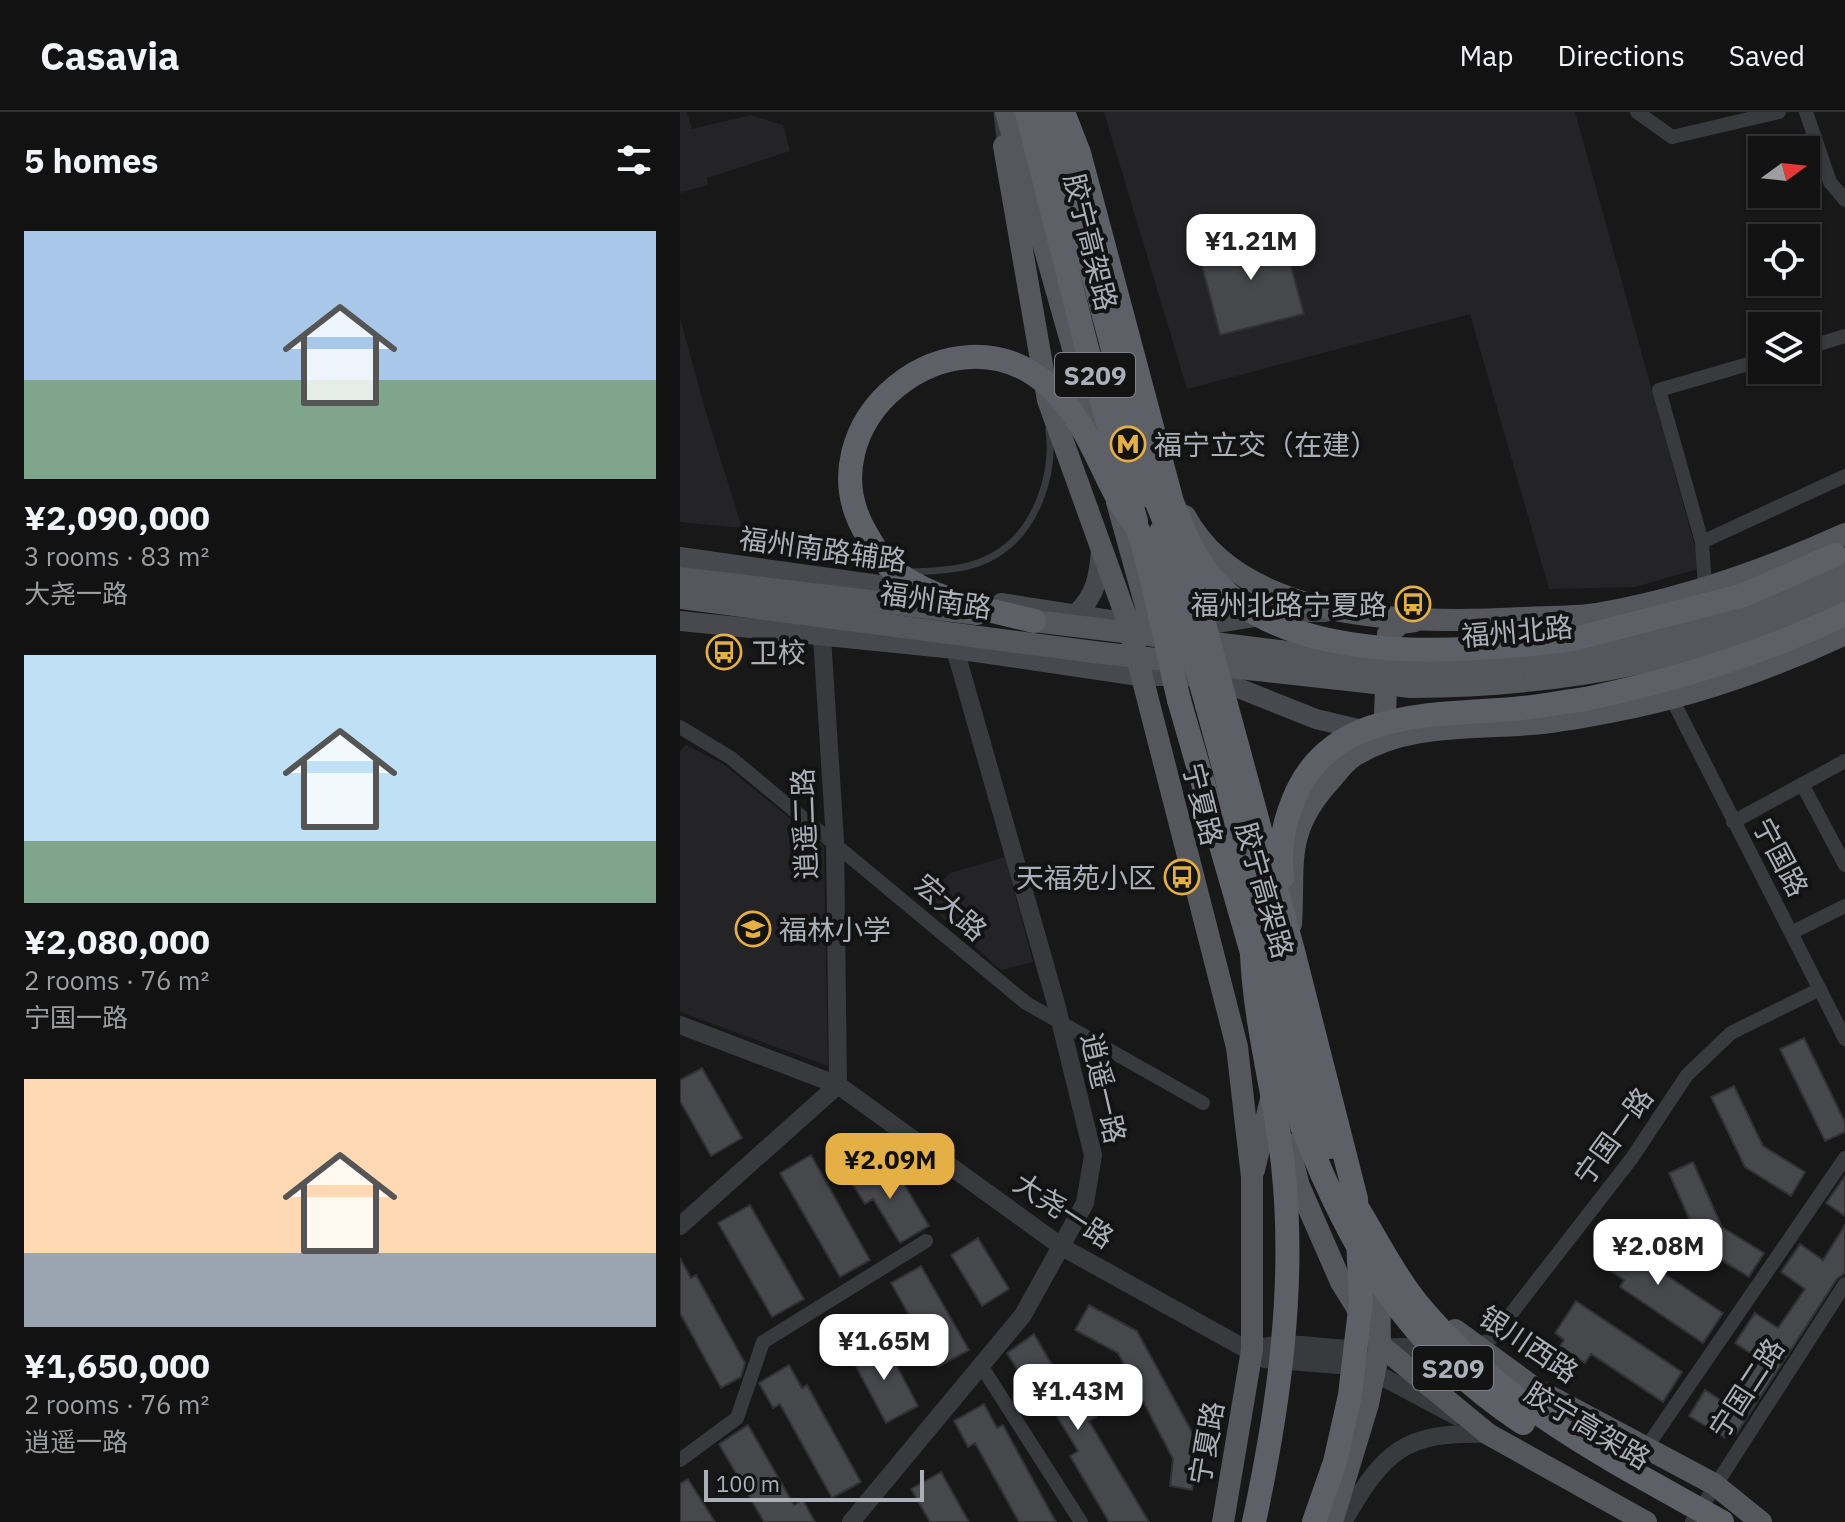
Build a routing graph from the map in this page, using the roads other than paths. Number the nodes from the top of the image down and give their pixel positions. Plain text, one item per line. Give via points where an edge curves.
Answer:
1 (997, 112) edge
2 (1006, 112) edge
3 (1027, 112) edge
4 (1050, 112) edge
5 (1060, 112) edge
6 (1637, 112) edge
7 (1779, 112) edge
8 (1806, 112) edge
9 (1845, 200) edge
10 (1845, 336) edge
11 (1820, 344) edge
12 (1748, 364) edge
13 (1146, 445) junction
14 (1845, 476) edge
15 (1147, 478) junction
16 (1139, 531) junction
17 (1702, 542) junction
18 (1101, 548) junction
19 (1843, 552) edge
20 (680, 557) edge
21 (835, 577) junction
22 (680, 578) edge
23 (1705, 587) junction
24 (1845, 591) edge
25 (680, 598) edge
26 (1346, 613) junction
27 (1076, 614) junction
28 (1845, 614) edge
29 (680, 621) edge
30 (1034, 621) junction
31 (1425, 621) junction
32 (1128, 622) junction
33 (1151, 625) junction
34 (1845, 634) edge
35 (822, 637) junction
36 (1187, 643) junction
37 (955, 649) junction
38 (1139, 676) junction
39 (1208, 676) junction
40 (1410, 677) junction
41 (1166, 678) junction
42 (1671, 697) junction
43 (682, 732) edge
44 (1394, 738) junction
45 (1845, 761) edge
46 (1802, 784) junction
47 (1733, 822) junction
48 (835, 840) junction
49 (1845, 865) edge
50 (1845, 906) edge
51 (1291, 919) junction
52 (1791, 933) junction
53 (1252, 954) junction
54 (1290, 957) junction
55 (1820, 989) junction
56 (1314, 1003) junction
57 (1061, 1024) junction
58 (680, 1025) edge
59 (1845, 1039) edge
60 (838, 1085) junction
61 (1274, 1086) junction
62 (1203, 1103) dead end
63 (1845, 1158) edge
64 (1252, 1177) junction
65 (1357, 1185) junction
66 (680, 1226) edge
67 (926, 1241) dead end
68 (1062, 1247) junction
69 (1845, 1284) edge
70 (1380, 1345) junction
71 (1476, 1348) junction
72 (1252, 1350) junction
73 (982, 1367) junction
74 (1375, 1372) junction
75 (1488, 1434) junction
76 (1646, 1448) junction
77 (680, 1460) edge
78 (1714, 1484) junction
79 (851, 1522) edge
80 (1081, 1522) edge
81 (1223, 1522) edge
82 (1254, 1522) edge
83 (1314, 1522) edge
84 (1332, 1522) edge
85 (1343, 1522) edge
86 (1646, 1522) edge
87 (1693, 1522) edge
88 (1722, 1522) edge
89 (1761, 1522) edge

1 - 18 main road, 宁夏路 via 1048,400
1 - 21 lane via 1015,264 1050,435 1048,481 1025,528 995,555 949,570
2 - 33 main road, 宁夏路
3 - 16 highway, 胶宁高架路 / S209
4 - 15 highway, 胶宁高架路 / S209
5 - 13 main road
5 - 19 highway, bridge via 1079,153 1172,502 1209,575 1252,612 1312,636 1359,645 1450,650 1574,639 1744,595
6 - 7 street via 1672,137
8 - 9 street via 1830,182
10 - 11 street
12 - 17 street via 1659,390
13 - 26 main road via 1192,529 1212,551 1246,578
13 - 36 main road
14 - 17 street
15 - 54 highway, 胶宁高架路, bridge via 1200,609
15 - 88 highway, 胶宁高架路 / S209, bridge via 1312,1096 1344,1186 1414,1300 1470,1360 1518,1402 1574,1439
16 - 30 highway, bridge via 1065,403 1035,375 1015,364 966,358 928,366 891,388 863,426 852,474 852,498 870,540 895,572 919,586
16 - 53 highway, 胶宁高架路 / S209, bridge via 1179,700
17 - 23 street
18 - 27 main road via 1095,588
18 - 32 main road, 宁夏路
19 - 23 main road via 1774,564
19 - 40 main road, 福州北路 via 1722,621 1633,646
20 - 21 main road, 福州南路辅路
21 - 27 main road, 福州南路辅路
22 - 30 main road, 福州南路, bridge
23 - 31 main road via 1600,614
24 - 40 main road, 福州北路 via 1741,637 1639,665 1523,683
25 - 36 main road, 福州南路, bridge
26 - 31 main road
26 - 36 main road, 福州南路辅路 via 1286,612
27 - 32 main road, 福州南路辅路
28 - 54 highway, bridge via 1753,655 1646,687 1514,709 1420,713 1372,725 1329,750 1299,785 1286,818 1280,861
29 - 35 main road
30 - 36 main road, 福州南路, bridge
31 - 44 main road via 1401,623 1388,634 1385,715 1388,734
32 - 33 main road, 福州南路辅路
32 - 38 main road, 宁夏路
33 - 36 main road, 福州南路辅路
33 - 41 main road, 宁夏路
34 - 42 main road via 1742,677
35 - 37 main road
35 - 48 street, 逍遥二路
36 - 39 main road
36 - 40 main road, 福州北路, bridge
37 - 38 main road
37 - 57 street, 逍遥一路
38 - 41 main road
38 - 64 main road, 宁夏路 via 1237,1047
39 - 41 main road
39 - 44 main road via 1316,719
39 - 54 main road
41 - 61 main road, 宁夏路
42 - 44 main road via 1534,724
42 - 47 street, 宁国路
43 - 48 street, 宏大路 via 731,758
44 - 51 main road via 1352,757 1314,799 1295,838 1289,876
45 - 46 street
46 - 47 street
46 - 49 street
47 - 52 street, 宁国路
48 - 57 street, 宏大路 via 960,950
48 - 60 street, 逍遥二路
50 - 52 street
51 - 54 main road
51 - 56 main road
52 - 55 street, 宁国路
53 - 82 highway, bridge via 1254,1002 1283,1166 1287,1241 1274,1429
53 - 87 highway, 胶宁高架路 / S209, bridge via 1302,1126 1332,1201 1374,1278 1427,1344 1486,1398 1548,1440
54 - 56 main road
54 - 65 main road via 1333,1126
54 - 83 highway, bridge via 1356,1199 1361,1301 1347,1408
55 - 59 street, 宁国路
55 - 71 street, 宁国一路 via 1731,1033 1687,1075 1613,1182 1493,1337
56 - 65 main road
57 - 62 street, 宏大路
57 - 68 street, 逍遥一路 via 1093,1155 1085,1203
58 - 60 street, 大尧一路
60 - 66 street
60 - 68 street, 大尧一路
61 - 64 main road
61 - 70 main road, 宁夏路 via 1299,1186 1341,1282
63 - 76 street
64 - 72 main road, 宁夏路
65 - 70 main road via 1378,1264
65 - 71 main road, 银川西路 via 1410,1279 1438,1315
67 - 77 street via 763,1342 737,1418
68 - 72 street, 大尧一路
68 - 73 street, 逍遥一路 via 1023,1315
69 - 78 street, 宁国二路
70 - 71 street
70 - 72 street via 1363,1349 1270,1344
70 - 74 main road
70 - 75 main road
71 - 76 main road, 银川西路 via 1536,1389
72 - 74 street, 大尧一路 via 1264,1359
72 - 81 main road, 宁夏路
73 - 79 street, 逍遥一路
73 - 80 street
74 - 75 street, 大尧一路
74 - 84 main road
75 - 85 street via 1446,1432 1406,1444 1377,1468
75 - 86 main road
76 - 78 main road, 银川西路
78 - 87 street, 宁国二路
78 - 89 main road, 银川西路

